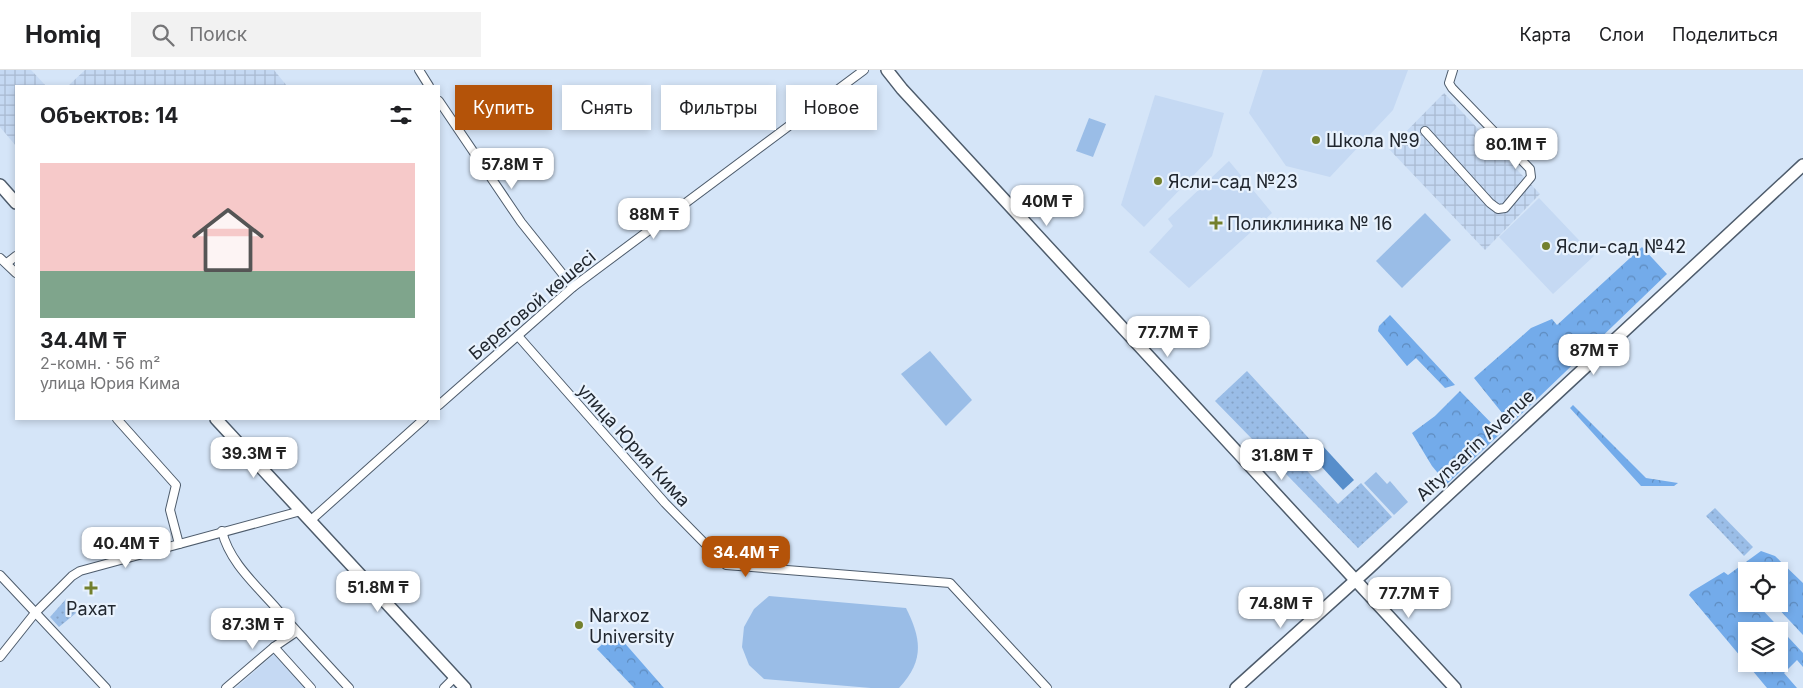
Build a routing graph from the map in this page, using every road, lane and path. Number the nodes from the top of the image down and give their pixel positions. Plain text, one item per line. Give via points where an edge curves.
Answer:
1 (419, 70) edge
2 (864, 70) edge
3 (887, 70) edge
4 (1453, 70) edge
5 (428, 85) edge
6 (440, 102) edge
7 (1425, 132) dead end
8 (1803, 165) edge
9 (0, 185) edge
10 (15, 201) edge
11 (15, 257) edge
12 (0, 258) edge
13 (7, 263) junction
14 (15, 273) edge
15 (573, 287) junction
16 (518, 336) junction
17 (440, 405) edge
18 (118, 420) edge
19 (217, 420) edge
20 (423, 420) edge
21 (301, 511) junction
22 (310, 521) junction
23 (222, 532) junction
24 (179, 544) junction
25 (0, 575) edge
26 (1355, 579) junction
27 (35, 613) junction
28 (296, 632) junction
29 (274, 647) junction
30 (0, 657) edge
31 (455, 677) junction
32 (106, 688) edge
33 (226, 688) edge
34 (311, 688) edge
35 (349, 688) edge
36 (444, 688) edge
37 (465, 688) edge
38 (1047, 688) edge
39 (1236, 688) edge
40 (1455, 688) edge

1 - 5 street
2 - 15 street, Береговой көшесі
3 - 26 main road
4 - 7 street via 1449,83 1452,88 1530,169 1531,177 1505,208 1498,209
6 - 15 street via 521,222
8 - 26 main road, Altynsarin Avenue
9 - 10 main road
11 - 13 street
12 - 13 street
13 - 14 street
15 - 16 street, Береговой көшесі
16 - 17 street, Береговой көшесі
16 - 38 street, улица Юрия Кима via 660,497 726,565 950,583
18 - 24 street via 176,485 170,510
19 - 21 main road
20 - 22 street
21 - 22 main road
21 - 23 street
22 - 31 main road
23 - 24 street
23 - 28 street via 245,574
24 - 27 street via 80,570
25 - 27 street
26 - 39 main road, Altynsarin Avenue
26 - 40 main road
27 - 30 street
27 - 32 street
28 - 29 street
28 - 35 street
29 - 33 street
29 - 34 street
31 - 36 street
31 - 37 main road

